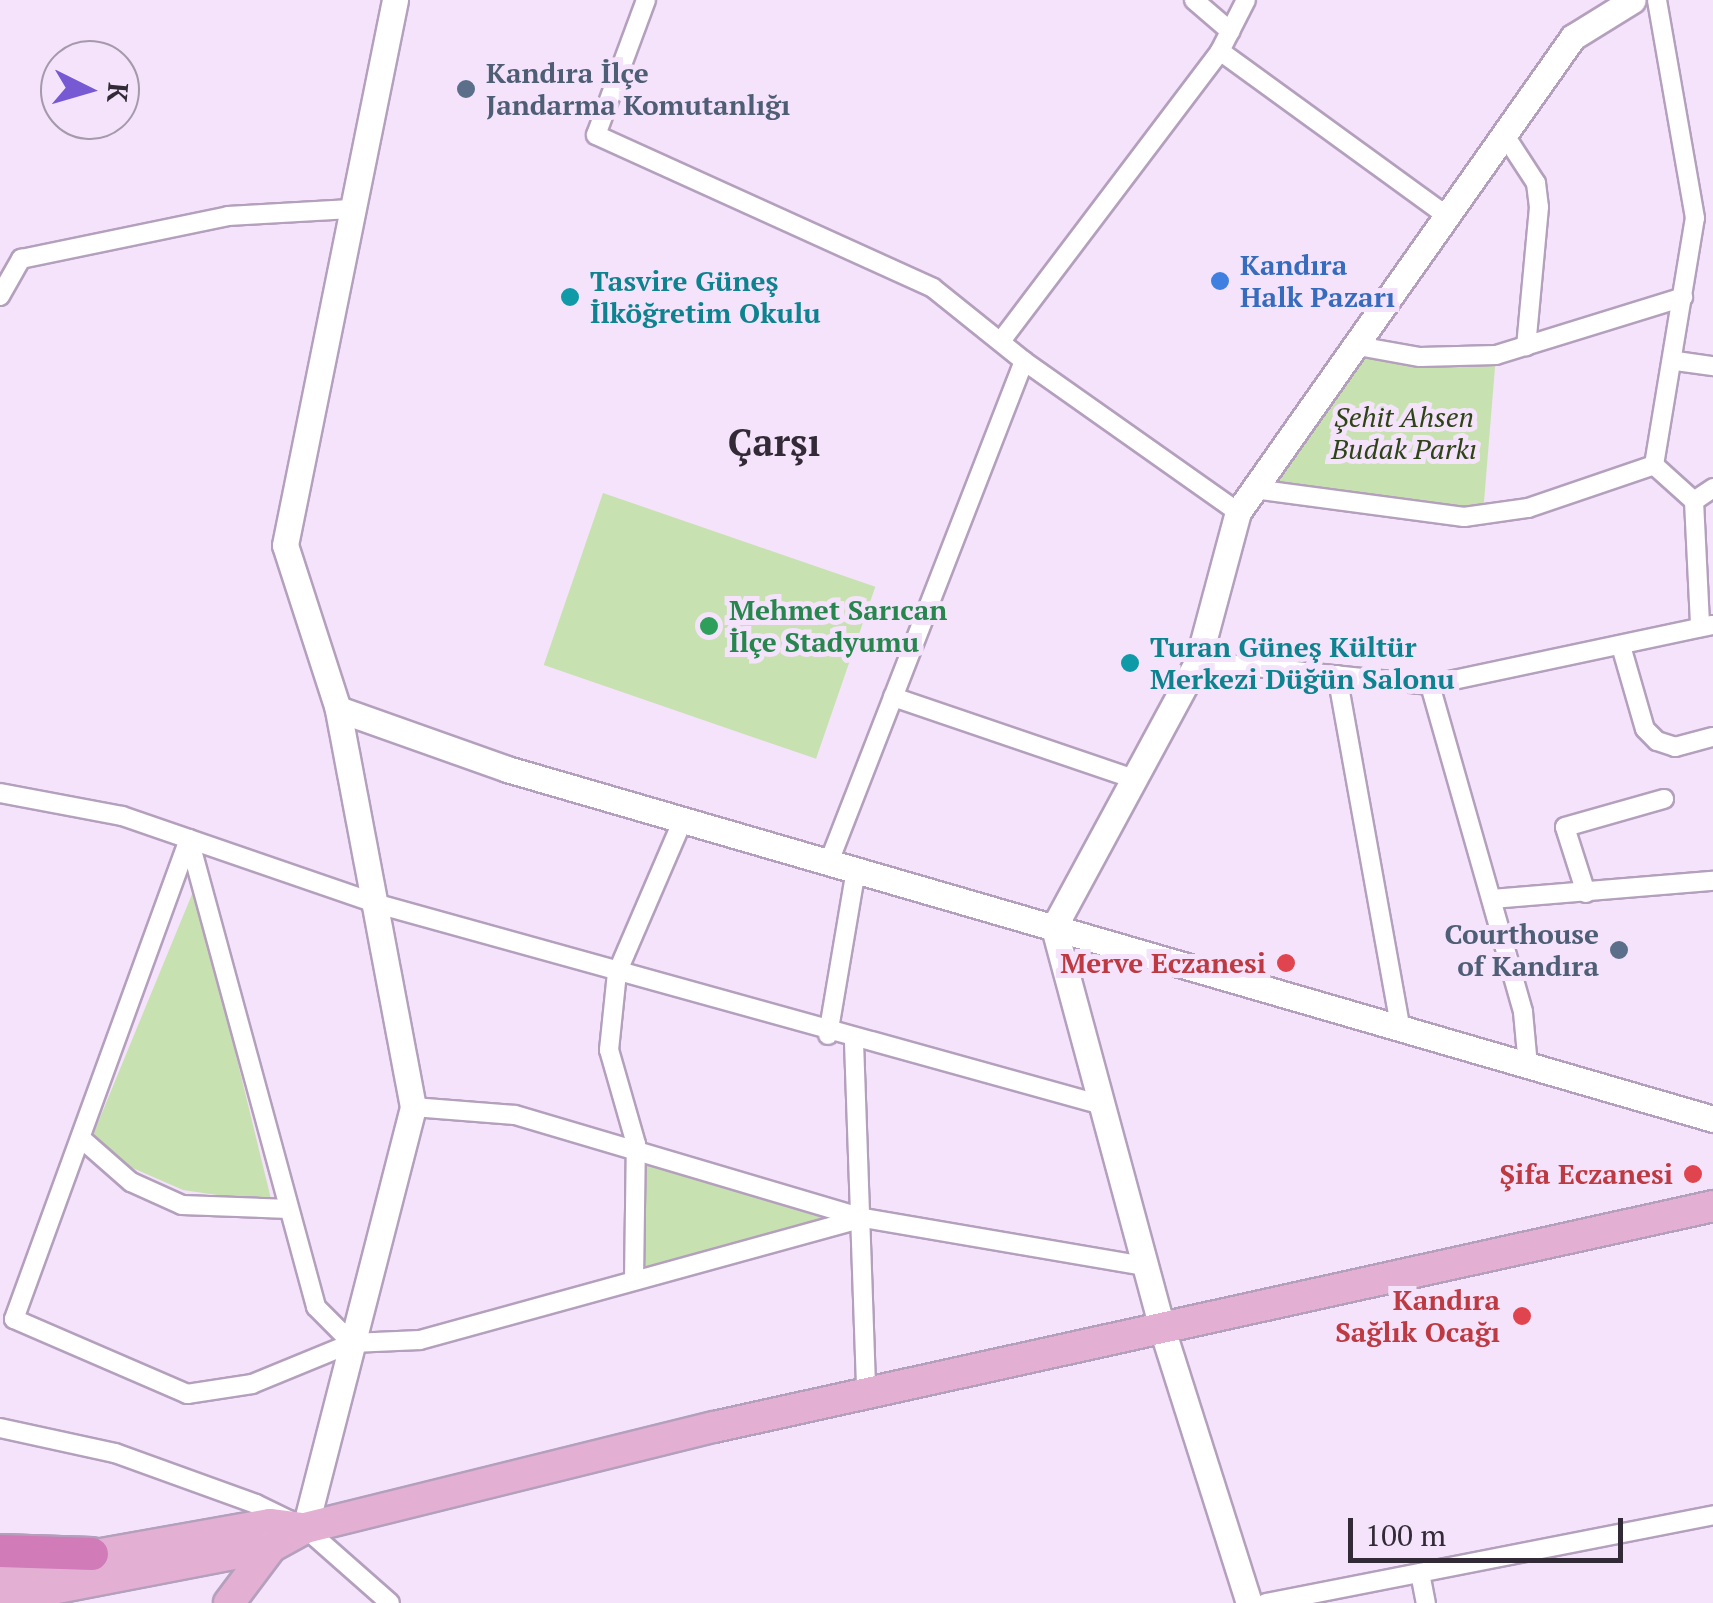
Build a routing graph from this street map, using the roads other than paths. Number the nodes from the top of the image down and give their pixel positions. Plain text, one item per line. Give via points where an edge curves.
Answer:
1 (395, 0) edge
2 (646, 0) edge
3 (1194, 0) edge
4 (1246, 0) edge
5 (1633, 0) edge
6 (1657, 0) edge
7 (1230, 31) junction
8 (1220, 51) junction
9 (1506, 137) junction
10 (351, 210) junction
11 (1450, 218) junction
12 (0, 296) edge
13 (1682, 297) junction
14 (1004, 337) junction
15 (1358, 346) junction
16 (1526, 346) junction
17 (1676, 360) junction
18 (1024, 361) junction
19 (1713, 366) edge
20 (1654, 465) junction
21 (1713, 488) edge
22 (1254, 490) junction
23 (1694, 501) junction
24 (1238, 512) junction
25 (1706, 624) edge
26 (1621, 646) junction
27 (1198, 661) junction
28 (1337, 675) junction
29 (1430, 685) junction
30 (893, 697) junction
31 (338, 710) junction
32 (1713, 737) edge
33 (1134, 779) junction
34 (0, 793) edge
35 (1664, 799) dead end
36 (683, 820) junction
37 (189, 839) junction
38 (828, 862) junction
39 (856, 870) junction
40 (1713, 880) edge
41 (1586, 893) junction
42 (1492, 899) junction
43 (374, 902) junction
44 (1054, 927) junction
45 (617, 973) junction
46 (1401, 1029) junction
47 (828, 1035) junction
48 (854, 1042) junction
49 (1528, 1066) junction
50 (1102, 1105) junction
51 (413, 1107) junction
52 (1713, 1120) edge
53 (83, 1140) junction
54 (636, 1144) junction
55 (1713, 1206) edge
56 (289, 1209) junction
57 (863, 1218) junction
58 (1145, 1266) junction
59 (634, 1280) junction
60 (1162, 1328) junction
61 (352, 1343) junction
62 (866, 1393) junction
63 (0, 1428) edge
64 (1713, 1515) edge
65 (306, 1528) junction
66 (271, 1547) junction
67 (92, 1554) joint
68 (0, 1573) edge
69 (1420, 1573) junction
70 (44, 1597) edge
71 (229, 1603) edge
72 (390, 1603) edge
73 (1249, 1603) edge
74 (1266, 1603) edge
75 (1426, 1603) edge

1 - 10 street
2 - 14 street via 596,135 899,271
3 - 7 street
4 - 7 street
5 - 9 street via 1573,37
6 - 13 street via 1694,174
7 - 8 street
8 - 11 street
8 - 14 street
9 - 11 street
9 - 16 street via 1536,183 1539,208
10 - 12 street via 228,216 21,259
10 - 31 street via 285,545
11 - 15 street
13 - 16 street
13 - 17 street
14 - 18 street
15 - 16 street via 1457,359
15 - 22 street
17 - 19 street
17 - 20 street
18 - 24 street
18 - 30 street
20 - 22 street via 1528,508 1464,517
20 - 23 street
21 - 23 street
22 - 24 street
23 - 25 street
24 - 27 street
25 - 26 street
26 - 29 street
26 - 32 street via 1645,729 1657,741 1674,747
27 - 28 street
27 - 33 street
28 - 29 street
28 - 46 street
29 - 42 street
30 - 33 street
30 - 38 street
31 - 36 street
31 - 43 street
33 - 44 street
34 - 37 street
35 - 41 street via 1566,827
36 - 38 street
36 - 45 street
37 - 43 street
37 - 53 street via 145,944
37 - 56 street
38 - 39 street
39 - 44 street
39 - 47 street
40 - 41 street
41 - 42 street
42 - 49 street
43 - 45 street
43 - 51 street
44 - 46 street
44 - 50 street
45 - 47 street
45 - 54 street via 609,1050
46 - 49 street
47 - 48 street
48 - 50 street
48 - 57 street
49 - 52 street
50 - 58 street
51 - 54 street via 515,1115
51 - 61 street
53 - 56 street via 132,1182 182,1205
53 - 61 street via 14,1319 187,1394 252,1384
54 - 57 street
54 - 59 street
55 - 60 main road
56 - 61 street via 316,1307
57 - 58 street
57 - 59 street
57 - 62 street
58 - 60 street
59 - 61 street via 420,1340
60 - 62 main road
60 - 73 street
61 - 65 street
62 - 65 main road
63 - 65 street via 115,1454
64 - 69 street
65 - 66 main road
65 - 67 main road via 270,1524
65 - 72 street
66 - 70 main road
66 - 71 main road
67 - 68 highway
68 - 70 main road
69 - 74 street
69 - 75 street

